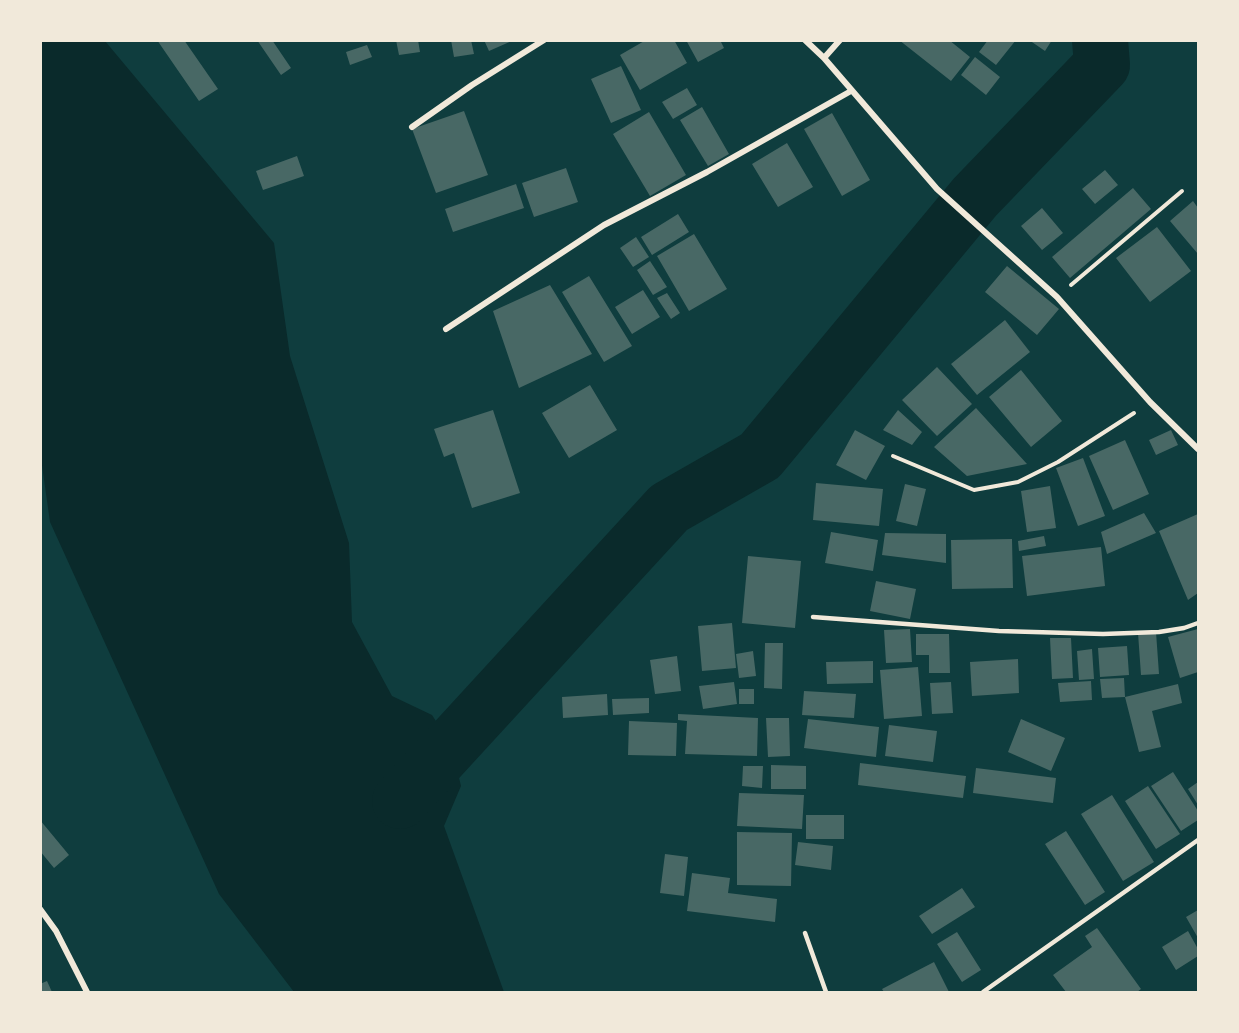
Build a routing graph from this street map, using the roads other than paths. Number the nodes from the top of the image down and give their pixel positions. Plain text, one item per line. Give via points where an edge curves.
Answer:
1 (544, 40) edge
2 (805, 40) edge
3 (840, 40) edge
4 (824, 58) junction
5 (851, 91) junction
6 (412, 127) dead end
7 (446, 329) dead end
8 (1198, 449) edge
9 (813, 617) dead end
10 (1198, 623) edge
11 (1198, 840) edge
12 (40, 909) edge
13 (806, 933) dead end
14 (87, 993) edge
15 (826, 993) edge
16 (983, 993) edge

1 - 6 street
2 - 4 street
3 - 4 street
4 - 5 street
5 - 7 street via 604,225
5 - 8 street via 937,189 1057,297 1150,402
9 - 10 lane via 999,631 1103,634 1159,632
11 - 16 lane
12 - 14 street via 56,931
13 - 15 lane

